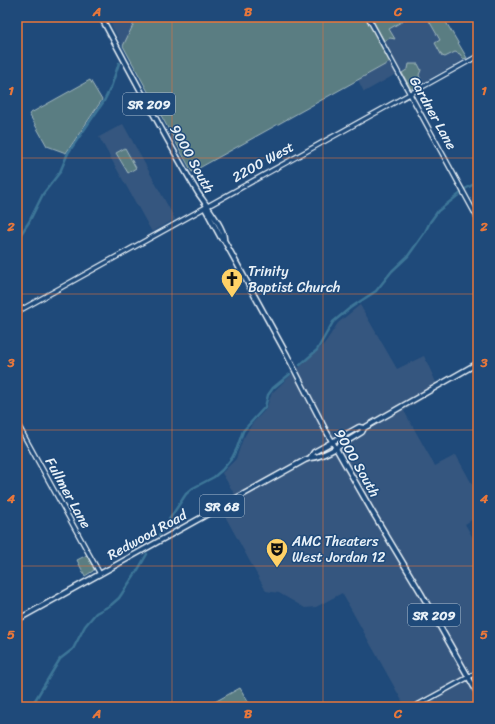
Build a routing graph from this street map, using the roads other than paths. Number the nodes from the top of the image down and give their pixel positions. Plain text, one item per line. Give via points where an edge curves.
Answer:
1 (101, 17) edge
2 (368, 17) edge
3 (478, 56) edge
4 (409, 94) junction
5 (206, 207) junction
6 (478, 219) edge
7 (17, 312) edge
8 (478, 364) edge
9 (17, 423) edge
10 (364, 428) junction
11 (333, 442) junction
12 (336, 447) junction
13 (310, 458) junction
14 (100, 574) junction
15 (17, 620) edge
16 (478, 672) edge
17 (468, 677) junction
18 (478, 694) edge
19 (414, 707) edge

1 - 5 main road, 9000 South / SR 209
2 - 4 street, Gardner Lane
3 - 4 street, 2200 West
4 - 5 street, 2200 West
4 - 6 street, Gardner Lane
5 - 7 street, 2200 West
5 - 11 main road, 9000 South / SR 209
8 - 10 main road, Redwood Road / SR 68
9 - 14 street, Fullmer Lane
10 - 11 main road, Redwood Road / SR 68 via 359,427
10 - 12 main road, Redwood Road / SR 68 via 362,432
11 - 12 main road, 9000 South / SR 209
11 - 13 main road, Redwood Road / SR 68 via 314,452
12 - 13 main road, Redwood Road / SR 68
12 - 17 main road, 9000 South / SR 209
13 - 14 main road, Redwood Road / SR 68
14 - 15 main road, Redwood Road / SR 68
16 - 17 street
17 - 18 main road, 9000 South / SR 209
17 - 19 street

